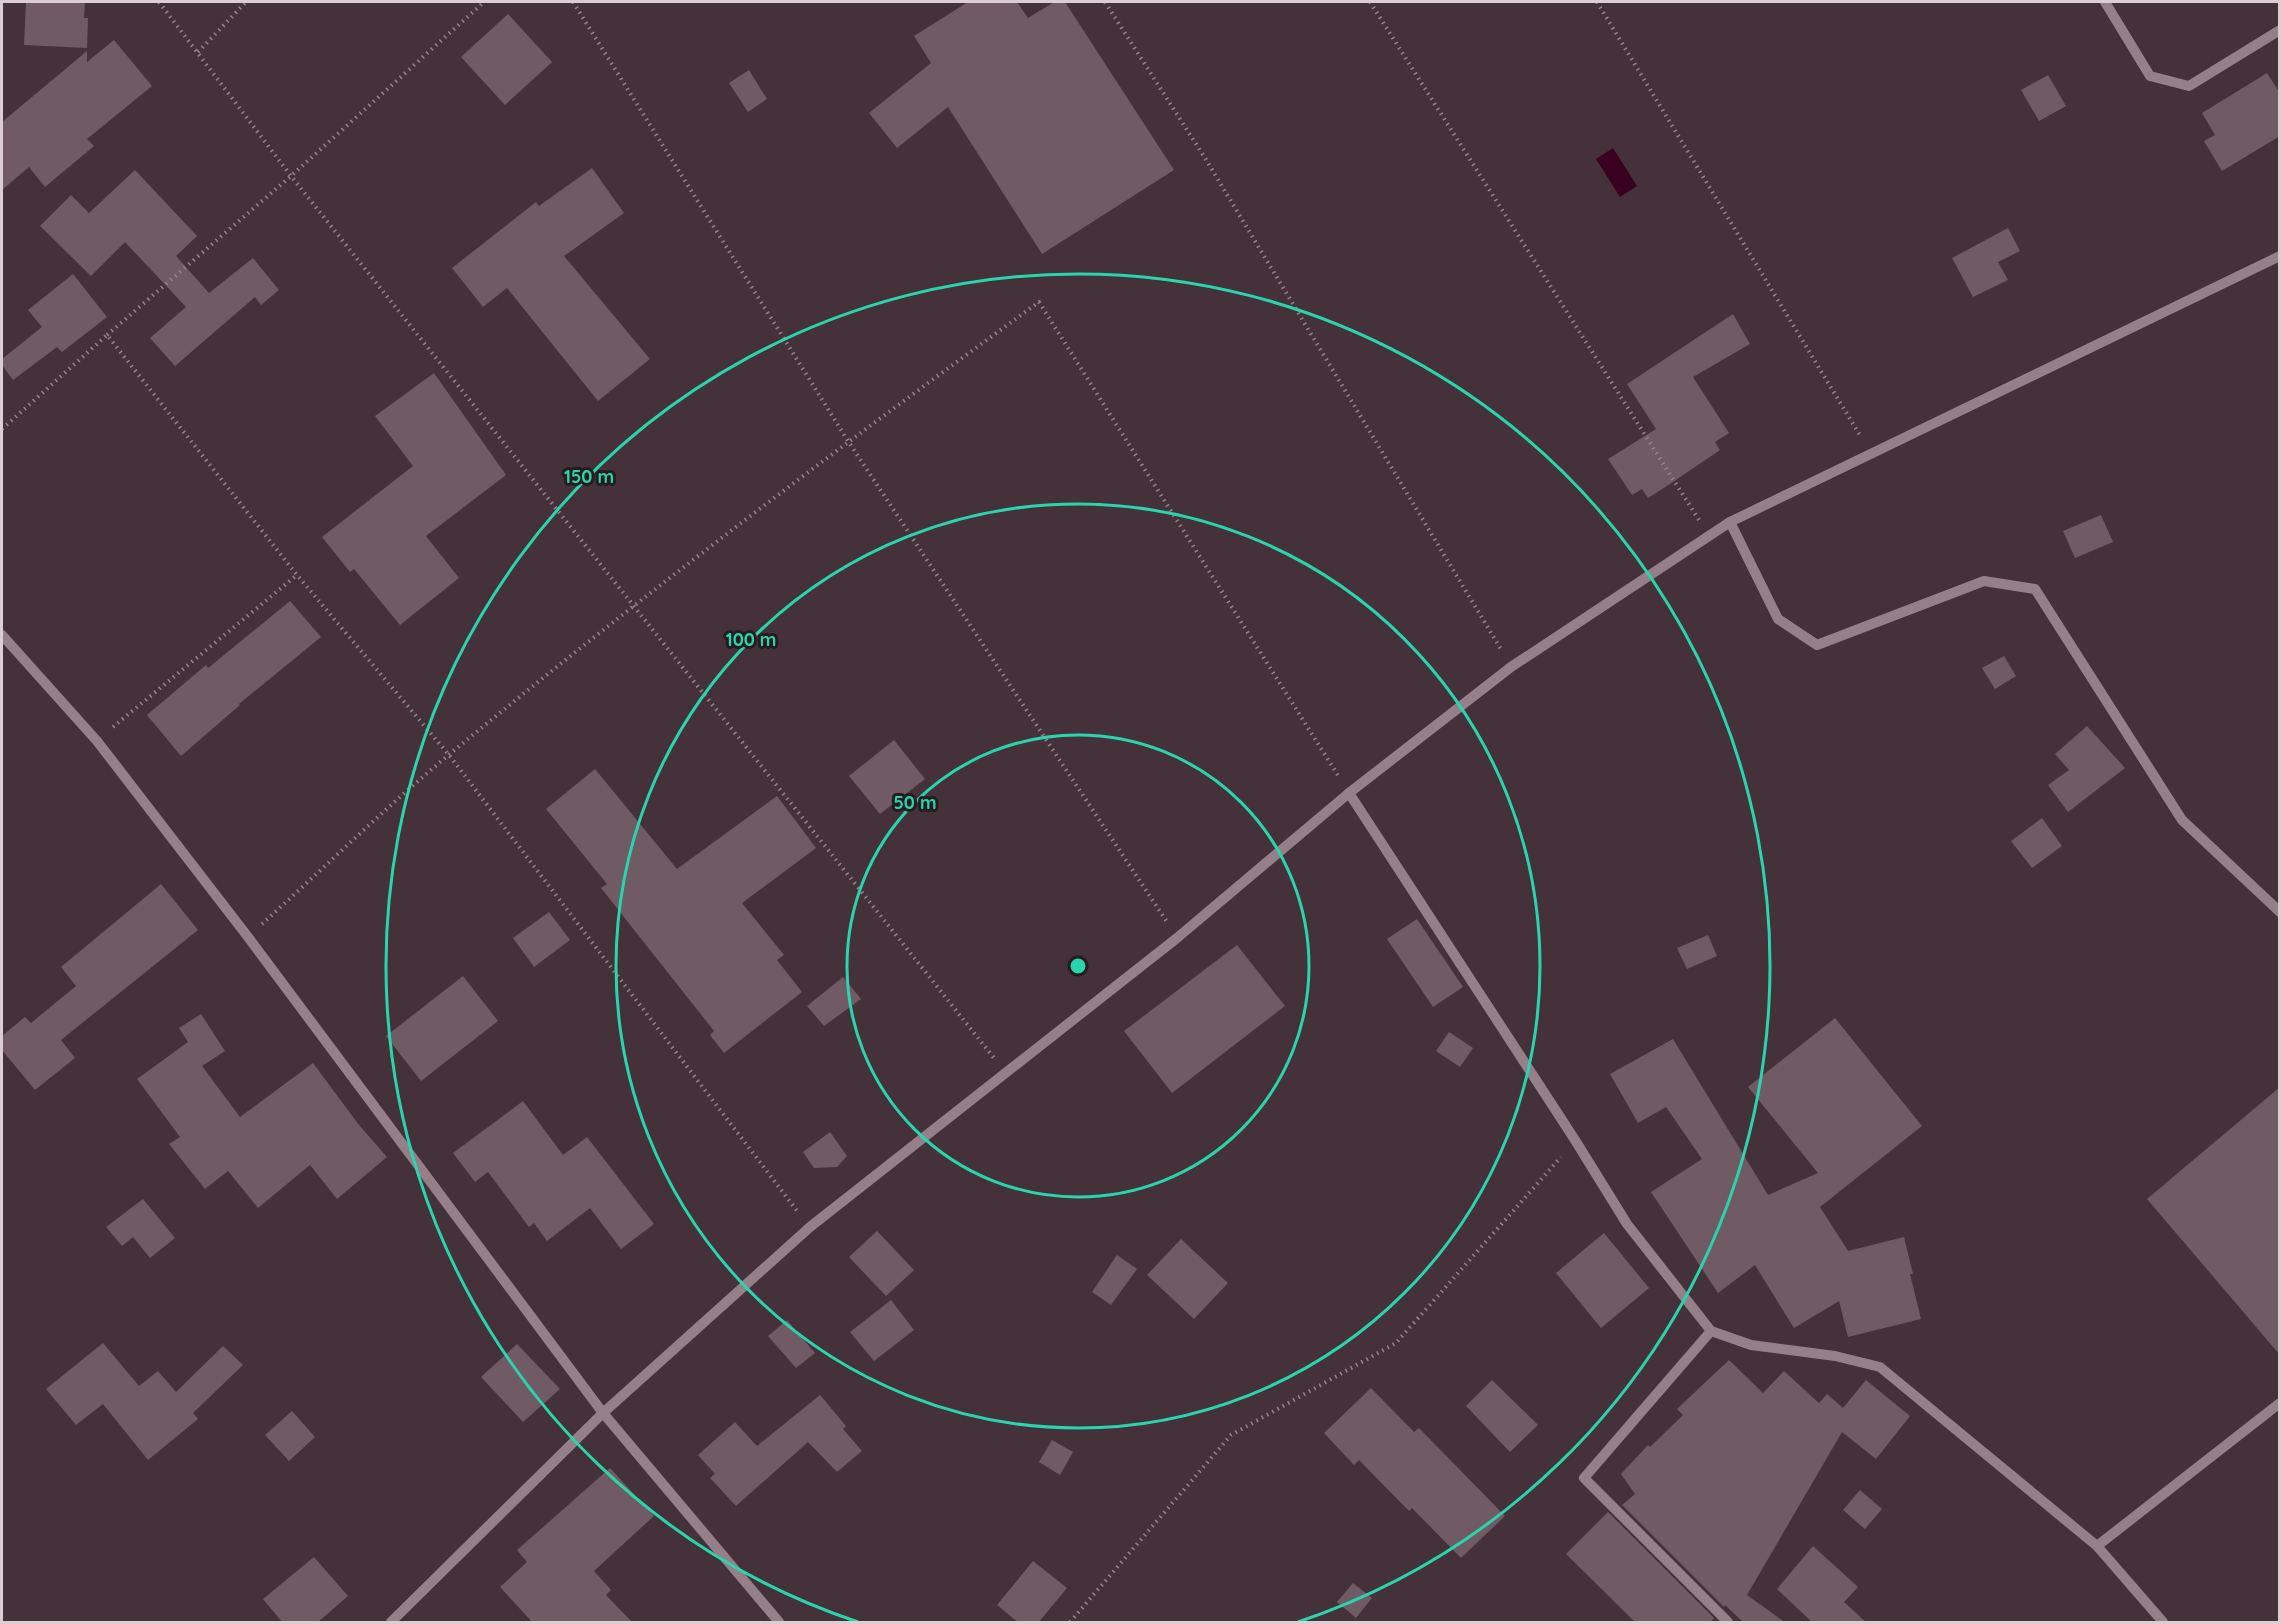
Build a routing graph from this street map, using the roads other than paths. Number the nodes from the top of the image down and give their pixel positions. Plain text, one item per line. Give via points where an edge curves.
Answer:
1 (2105, 2) edge
2 (2280, 30) edge
3 (2280, 256) edge
4 (1730, 522) junction
5 (2, 635) edge
6 (1348, 793) junction
7 (2280, 912) edge
8 (1711, 1331) junction
9 (2280, 1403) edge
10 (603, 1413) junction
11 (2097, 1546) junction
12 (392, 1623) edge
13 (778, 1623) edge
14 (1728, 1623) edge
15 (2163, 1623) edge

1 - 2 street via 2150,76 2190,86
3 - 4 street
4 - 6 street via 1511,667
4 - 7 street via 1778,619 1817,645 1984,581 2035,590 2182,820
5 - 10 street via 97,741
6 - 8 street via 1627,1224
6 - 10 street via 1177,938 810,1227
8 - 11 street via 1751,1345 1834,1356 1880,1368
8 - 14 street via 1584,1478
9 - 11 street
10 - 12 street
10 - 13 street
11 - 15 street

